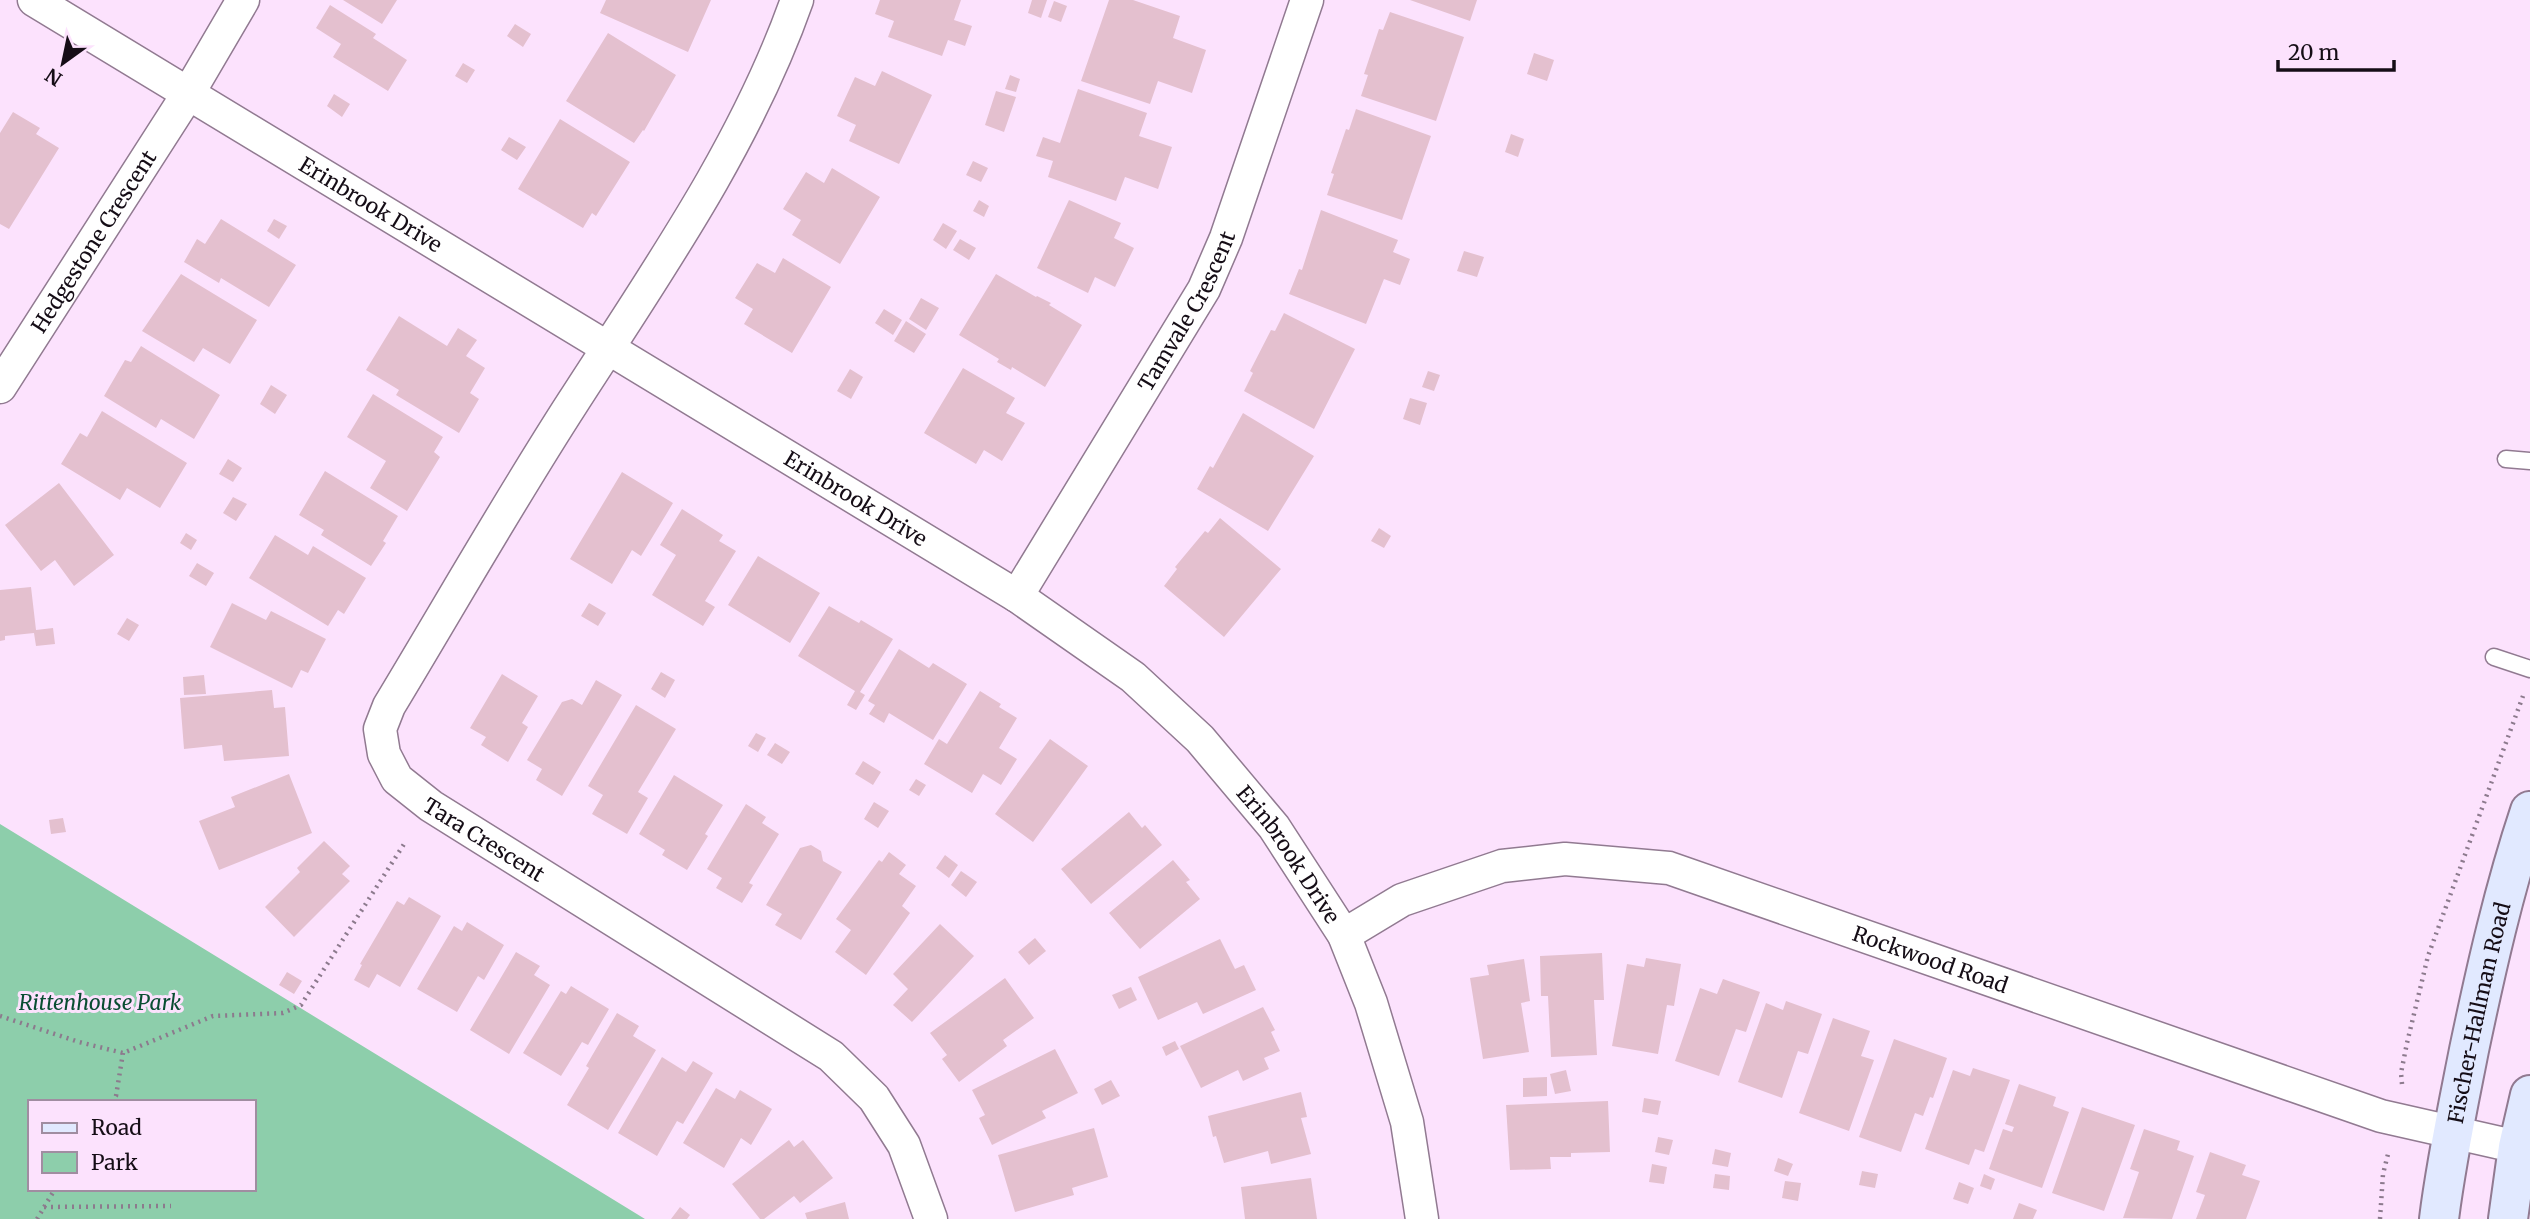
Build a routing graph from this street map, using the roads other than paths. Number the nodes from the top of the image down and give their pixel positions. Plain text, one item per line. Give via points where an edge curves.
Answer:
1 (34, 0) edge
2 (243, 0) edge
3 (797, 0) edge
4 (1307, 0) edge
5 (188, 94) junction
6 (608, 347) junction
7 (0, 387) edge
8 (2506, 459) dead end
9 (2530, 461) edge
10 (1017, 596) junction
11 (2494, 657) dead end
12 (2530, 669) edge
13 (2530, 811) edge
14 (1344, 935) junction
15 (2530, 1095) edge
16 (2452, 1133) junction
17 (2518, 1147) junction
18 (931, 1219) edge
19 (1422, 1219) edge
20 (2439, 1219) edge
21 (2508, 1219) edge

1 - 5 street, Erinbrook Drive
2 - 5 street, Hedgestone Crescent
3 - 6 street via 778,52 729,152
4 - 10 street, Tamvale Crescent via 1226,238 1204,289
5 - 6 street, Erinbrook Drive
5 - 7 street, Hedgestone Crescent
6 - 10 street, Erinbrook Drive
6 - 18 street, Tara Crescent via 389,706 380,729 384,754 397,779 431,806 831,1056 874,1098 904,1145
8 - 9 lane
10 - 14 street, Erinbrook Drive via 1133,677 1200,739 1274,827
11 - 12 lane
13 - 16 main road, Fischer-Hallman Road via 2488,960
14 - 16 street, Rockwood Road via 1402,900 1502,866 1564,859 1669,868 2381,1116
14 - 19 street, Erinbrook Drive via 1371,1003 1407,1122
15 - 17 main road
16 - 17 street, Rockwood Road
16 - 20 main road, Fischer-Hallman Road
17 - 21 main road

